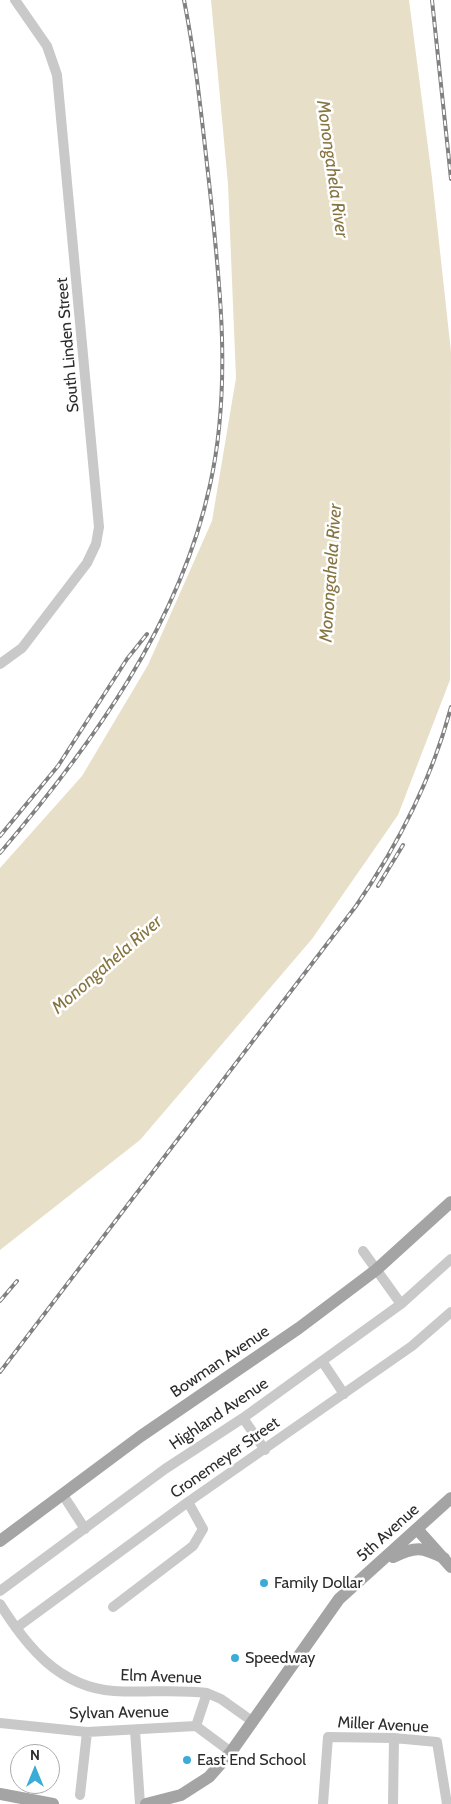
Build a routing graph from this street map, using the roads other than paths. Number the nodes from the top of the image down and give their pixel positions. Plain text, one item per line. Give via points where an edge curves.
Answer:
1 (15, 0) edge
2 (0, 664) edge
3 (450, 1206) edge
4 (363, 1251) dead end
5 (451, 1259) edge
6 (376, 1270) junction
7 (401, 1304) junction
8 (451, 1312) edge
9 (322, 1361) junction
10 (344, 1394) junction
11 (243, 1418) junction
12 (265, 1450) junction
13 (63, 1495) junction
14 (451, 1498) edge
15 (188, 1502) junction
16 (85, 1529) junction
17 (417, 1529) junction
18 (0, 1541) edge
19 (449, 1559) edge
20 (380, 1562) junction
21 (0, 1591) edge
22 (0, 1604) edge
23 (113, 1607) dead end
24 (16, 1628) junction
25 (207, 1693) junction
26 (252, 1721) junction
27 (0, 1723) edge
28 (196, 1726) junction
29 (134, 1730) junction
30 (87, 1732) junction
31 (394, 1738) junction
32 (231, 1752) junction
33 (0, 1794) edge
34 (181, 1795) junction
35 (80, 1796) dead end
36 (53, 1804) edge
37 (140, 1804) edge
38 (146, 1804) edge
39 (165, 1804) edge
40 (323, 1804) edge
41 (393, 1804) edge
42 (447, 1804) edge

1 - 2 street, South Linden Street via 47,46 57,75 99,527 96,544 87,563 22,648
3 - 6 main road, Bowman Avenue
4 - 6 street
5 - 7 street, Highland Avenue
6 - 7 street
6 - 13 main road, Bowman Avenue
7 - 9 street, Highland Avenue
8 - 10 street, Cronemeyer Street via 412,1346
9 - 10 street
9 - 11 street, Highland Avenue
10 - 12 street, Cronemeyer Street
11 - 12 street
11 - 16 street, Highland Avenue via 165,1469
12 - 15 street, Cronemeyer Street
13 - 16 street
13 - 18 main road, Bowman Avenue
14 - 17 main road, 5th Avenue
15 - 23 street via 203,1529 194,1546
15 - 24 street, Cronemeyer Street
16 - 21 street, Highland Avenue
17 - 19 main road
17 - 20 main road, 5th Avenue
19 - 20 main road via 417,1548
20 - 26 main road, 5th Avenue via 339,1599
22 - 24 street, Elm Avenue
24 - 25 street, Elm Avenue via 36,1654 63,1674 89,1686 113,1691
25 - 26 street, Elm Avenue
25 - 28 street
26 - 32 main road, 5th Avenue
27 - 30 street, Sylvan Avenue
28 - 29 street, Sylvan Avenue
28 - 32 street
29 - 30 street, Sylvan Avenue
29 - 37 street
30 - 35 street
31 - 40 street, Miller Avenue via 328,1737
31 - 41 street
31 - 42 street, Miller Avenue via 437,1742
32 - 34 main road, 5th Avenue via 209,1777
33 - 36 main road
34 - 38 main road, 5th Avenue
34 - 39 main road

